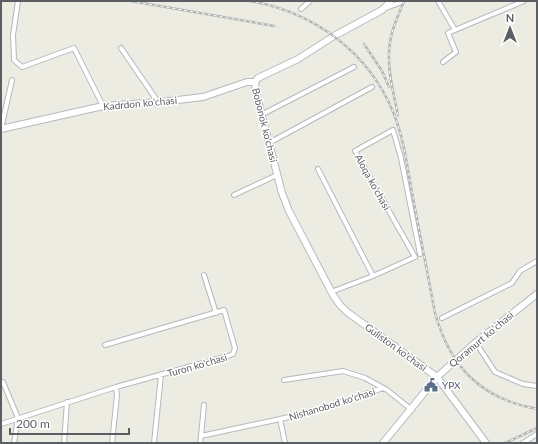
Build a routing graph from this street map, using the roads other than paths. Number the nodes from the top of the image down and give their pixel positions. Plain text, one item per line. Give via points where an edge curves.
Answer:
1 (18, 1) edge
2 (310, 1) edge
3 (391, 1) edge
4 (401, 1) edge
5 (438, 1) edge
6 (524, 1) edge
7 (301, 8) dead end
8 (386, 8) junction
9 (455, 30) junction
10 (121, 48) dead end
11 (443, 62) dead end
12 (354, 67) dead end
13 (12, 80) dead end
14 (255, 82) junction
15 (372, 87) dead end
16 (158, 102) junction
17 (103, 106) junction
18 (261, 115) junction
19 (1, 129) edge
20 (269, 144) junction
21 (318, 169) dead end
22 (277, 175) junction
23 (234, 195) dead end
24 (420, 254) dead end
25 (537, 260) edge
26 (204, 275) dead end
27 (373, 276) junction
28 (332, 292) junction
29 (537, 295) edge
30 (216, 313) junction
31 (442, 318) dead end
32 (105, 344) dead end
33 (478, 346) junction
34 (162, 375) junction
35 (438, 378) junction
36 (284, 380) dead end
37 (3, 382) dead end
38 (537, 386) edge
39 (116, 387) junction
40 (383, 388) junction
41 (67, 402) junction
42 (204, 405) dead end
43 (411, 410) junction
44 (18, 418) junction
45 (280, 419) junction
46 (1, 424) edge
47 (537, 434) edge
48 (201, 436) junction
49 (14, 443) edge
50 (64, 443) edge
51 (112, 443) edge
52 (154, 443) edge
53 (200, 443) edge
54 (285, 443) edge
55 (383, 443) edge
56 (386, 443) edge
57 (486, 443) edge
58 (523, 443) edge

1 - 17 street via 13,35 14,60 22,67 74,48
2 - 7 street
3 - 8 main road, Bobonok ko'chasi
4 - 8 street
5 - 9 street
6 - 9 street
8 - 14 main road, Bobonok ko'chasi
9 - 11 street via 448,33 456,52
10 - 16 street
12 - 18 street
13 - 19 street
14 - 16 main road, Kadrdon ko'chasi via 247,82 203,97
14 - 18 main road, Bobonok ko'chasi
15 - 20 street
16 - 17 main road, Kadrdon ko'chasi
17 - 19 main road, Kadrdon ko'chasi
18 - 20 main road, Bobonok ko'chasi
20 - 22 main road, Bobonok ko'chasi
21 - 27 street
22 - 23 street
22 - 28 main road, Bobonok ko'chasi via 292,218
24 - 27 street, Aloqa ko'chasi via 393,130 355,152 415,257
25 - 31 street via 520,271 512,283
26 - 30 street
27 - 28 street
28 - 35 main road, Guliston ko'chasi via 347,312
29 - 33 main road, Qoramurt koʻchasi
29 - 35 main road, Qoramurt koʻchasi via 475,343
30 - 32 street
30 - 34 street, Turon ko'chasi via 224,310 235,348 233,354
33 - 35 main road, Qoramurt koʻchasi
33 - 38 street via 495,372 523,384
34 - 39 street, Turon ko'chasi
34 - 52 street
35 - 43 main road, Qoramurt koʻchasi
35 - 57 main road, Guliston ko'chasi
36 - 40 street via 344,372 365,378
37 - 44 street
39 - 41 street, Turon ko'chasi
39 - 51 street
40 - 43 street
40 - 45 street, Nishanobod ko'chasi via 312,412
41 - 44 street, Turon ko'chasi
41 - 50 street
42 - 48 street
43 - 55 main road, Qoramurt koʻchasi
43 - 56 main road, Qoramurt koʻchasi
44 - 46 street, Turon ko'chasi
44 - 49 street
45 - 48 street, Nishanobod ko'chasi
45 - 54 street, Nishanobod ko'chasi
47 - 58 street
48 - 53 street

